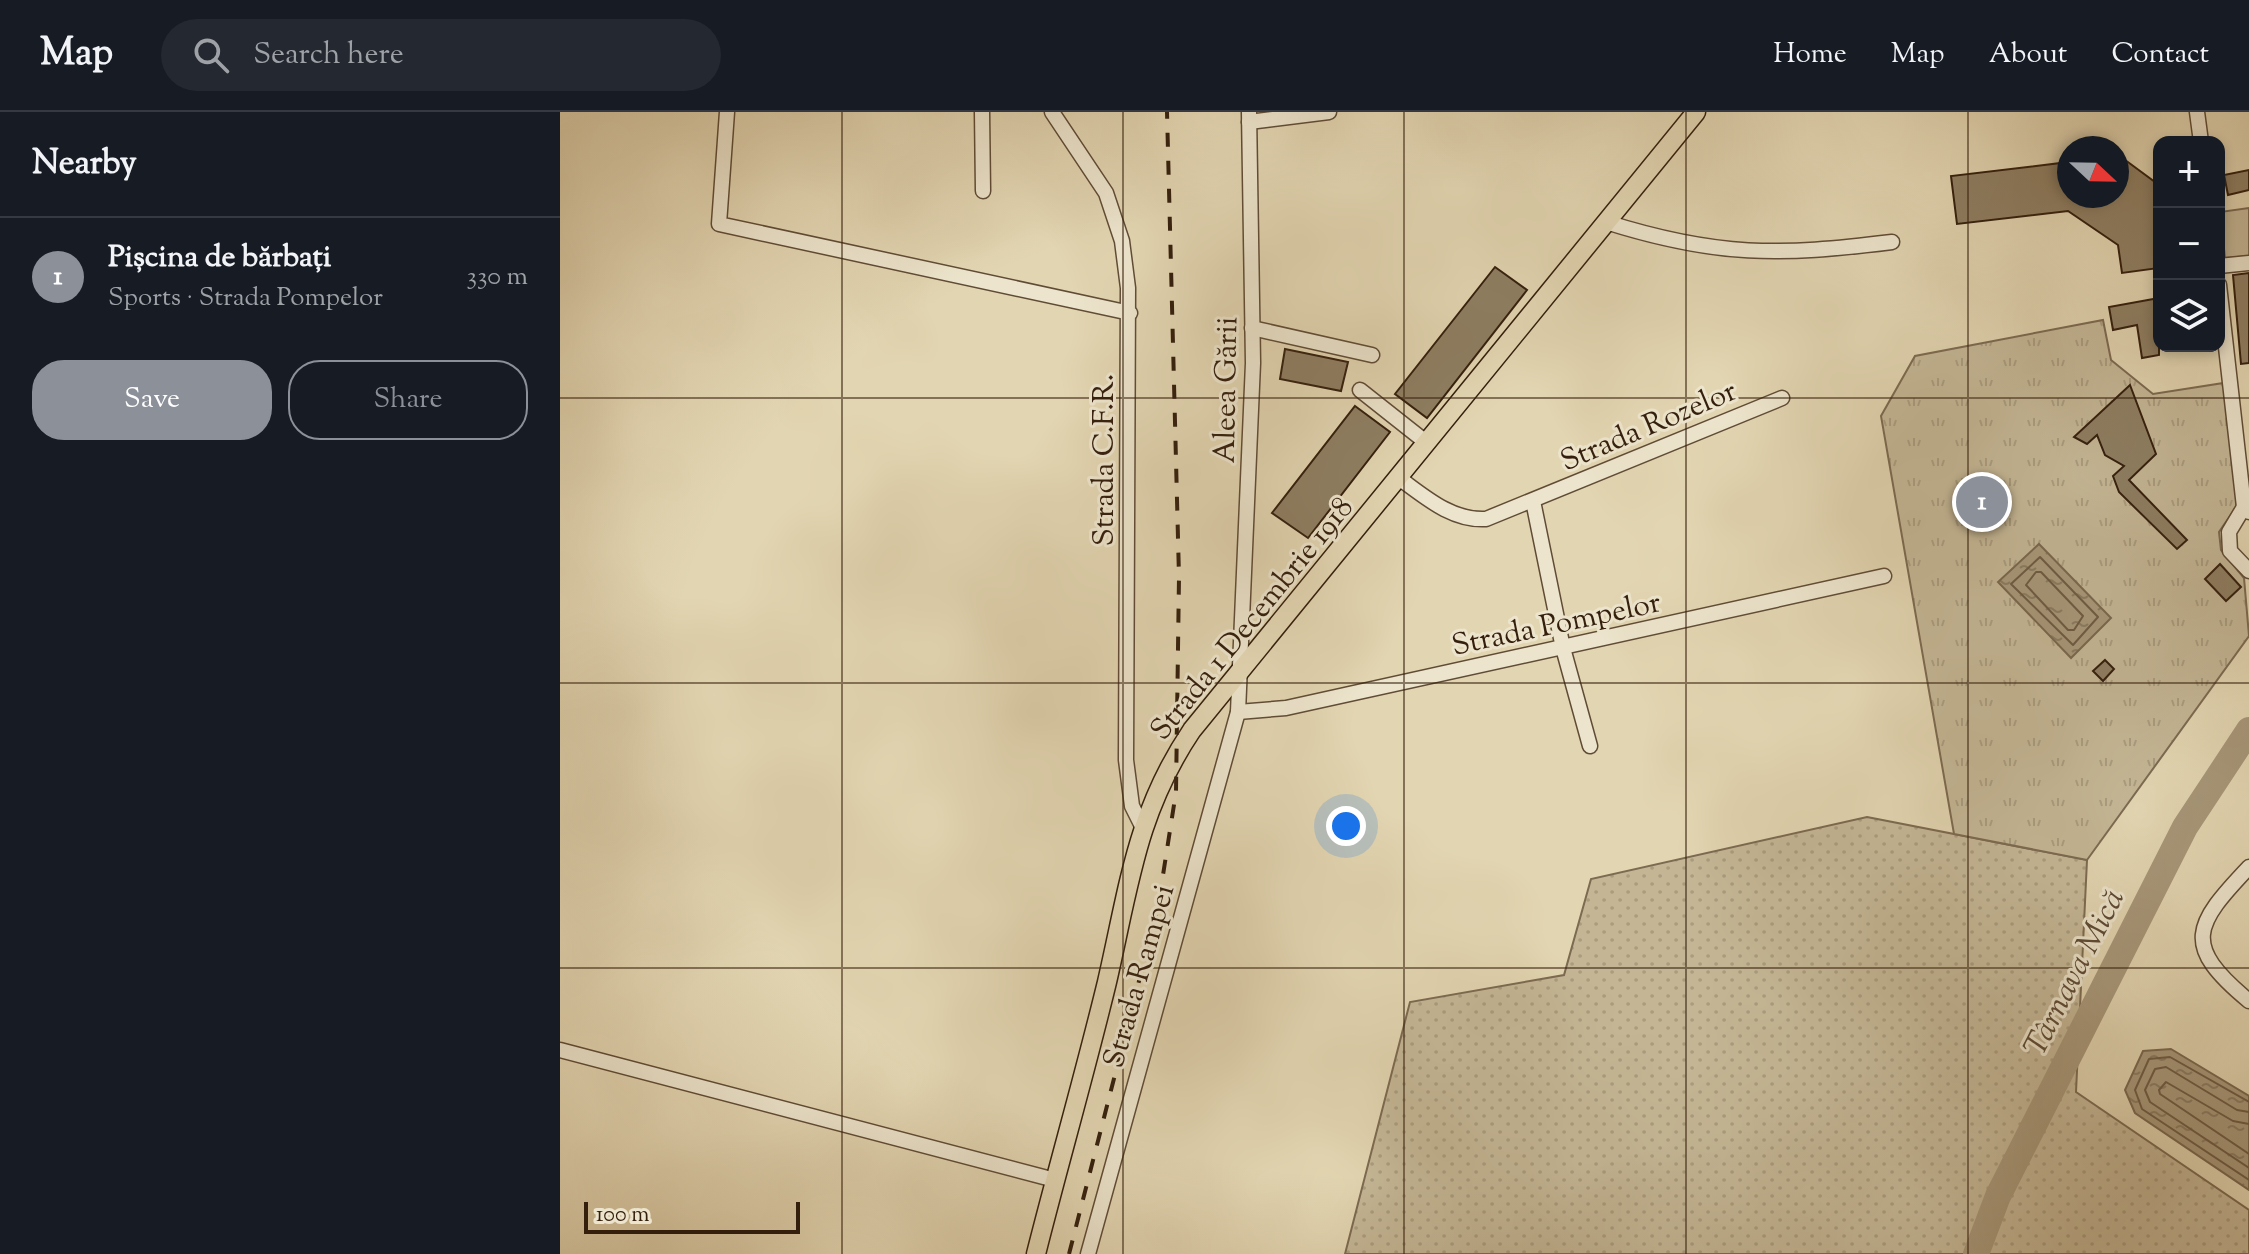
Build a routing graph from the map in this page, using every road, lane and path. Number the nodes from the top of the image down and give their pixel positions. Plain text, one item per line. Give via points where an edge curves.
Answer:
1 (727, 112) edge
2 (982, 112) edge
3 (1052, 112) edge
4 (1329, 112) edge
5 (1696, 112) edge
6 (2197, 112) edge
7 (1249, 117) edge
8 (2200, 136) edge
9 (983, 191) dead end
10 (1606, 222) junction
11 (1892, 242) dead end
12 (2249, 263) edge
13 (2225, 265) edge
14 (1130, 313) junction
15 (2225, 321) edge
16 (1252, 328) junction
17 (1372, 355) dead end
18 (1360, 390) dead end
19 (1782, 398) dead end
20 (2242, 424) edge
21 (1427, 443) junction
22 (1399, 478) junction
23 (1533, 501) junction
24 (2247, 510) edge
25 (2249, 571) edge
26 (1884, 576) dead end
27 (1563, 648) junction
28 (1242, 669) junction
29 (1238, 712) junction
30 (1590, 746) dead end
31 (1142, 826) junction
32 (2249, 867) edge
33 (2249, 1001) edge
34 (560, 1050) edge
35 (1055, 1180) junction
36 (1036, 1254) edge
37 (1088, 1254) edge

1 - 14 street via 719,224
2 - 9 street
3 - 14 street, Strada C.F.R. via 1116,217
4 - 7 street
5 - 10 main road, Strada 1 Decembrie 1918
6 - 8 street
7 - 16 street, Aleea Gării
10 - 11 street via 1699,247 1751,253
10 - 21 main road, Strada 1 Decembrie 1918
12 - 13 street
14 - 31 street, Strada C.F.R. via 1126,760 1132,806
15 - 20 street
16 - 17 street
16 - 28 street, Aleea Gării
18 - 21 street
19 - 23 street, Strada Rozelor
20 - 24 street
21 - 22 main road, Strada 1 Decembrie 1918
22 - 23 street, Strada Rozelor via 1448,511 1474,519
22 - 28 main road, Strada 1 Decembrie 1918
23 - 27 street, Strada Rozelor
24 - 25 street via 2229,532 2230,551
26 - 27 street, Strada Pompelor
27 - 29 street, Strada Pompelor via 1286,708
27 - 30 street, Strada Rozelor
28 - 29 street, Aleea Gării
28 - 31 main road, Strada 1 Decembrie 1918 via 1179,749
29 - 37 street, Strada Rampei
31 - 35 main road, Strada 1 Decembrie 1918
32 - 33 street via 2209,911 2202,940 2213,967
34 - 35 street
35 - 36 main road, Strada 1 Decembrie 1918

